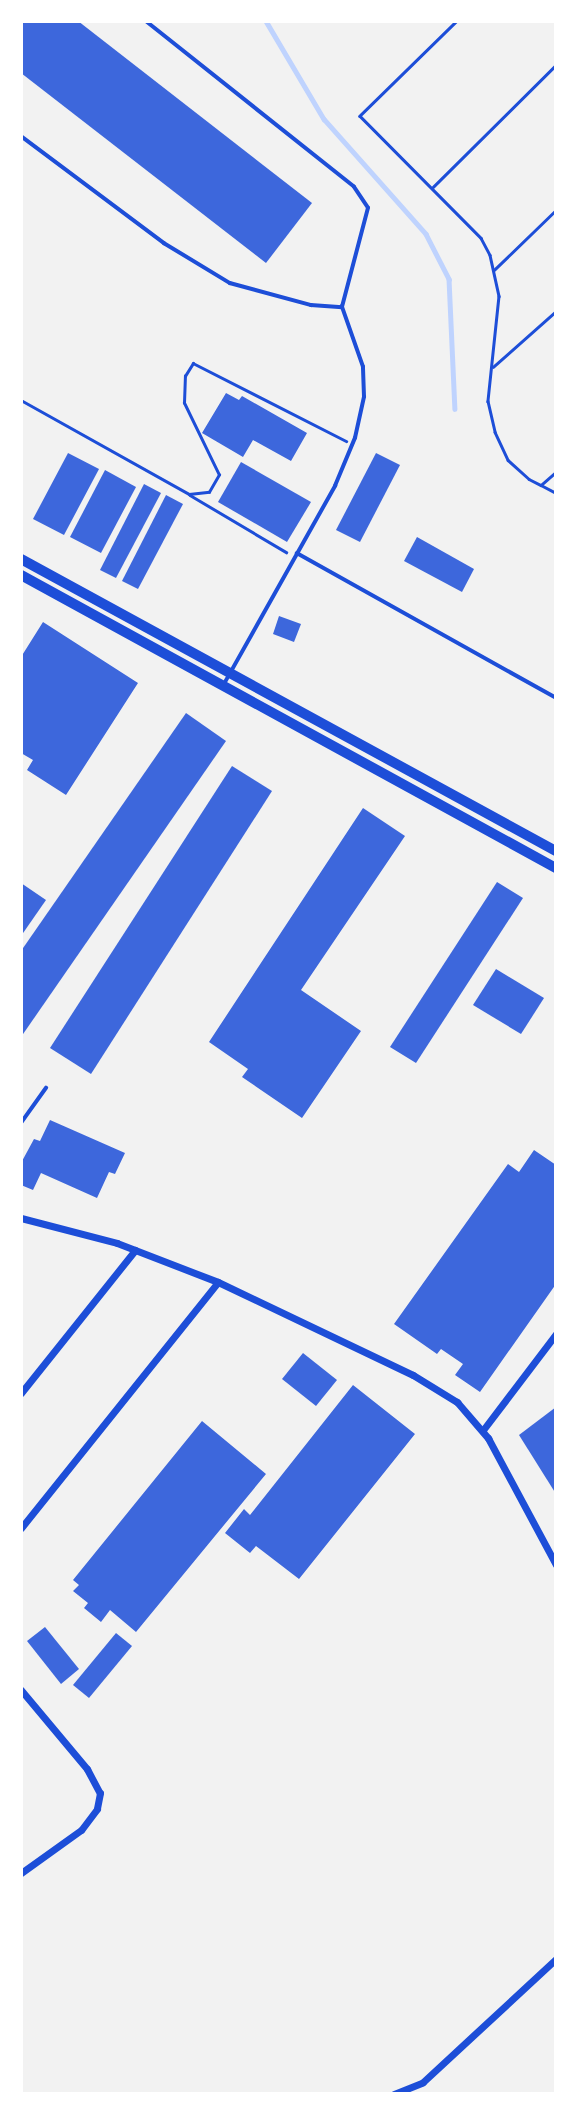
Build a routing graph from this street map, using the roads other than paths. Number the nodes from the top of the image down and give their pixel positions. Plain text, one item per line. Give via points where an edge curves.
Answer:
1 (145, 21) edge
2 (21, 136) edge
3 (342, 306) junction
4 (296, 555) junction
5 (21, 559) edge
6 (21, 575) edge
7 (231, 672) junction
8 (224, 684) junction
9 (556, 698) edge
10 (556, 851) edge
11 (556, 868) edge
12 (46, 1088) dead end
13 (21, 1123) edge
14 (21, 1218) edge
15 (135, 1250) junction
16 (218, 1282) junction
17 (556, 1334) edge
18 (21, 1393) edge
19 (483, 1430) junction
20 (21, 1528) edge
21 (556, 1565) edge
22 (21, 1690) edge
23 (21, 1873) edge
24 (556, 1959) edge
25 (394, 2094) edge

1 - 3 lane via 354,187 368,208
2 - 3 lane via 164,243 230,283 311,305
3 - 4 lane via 363,367 364,397 353,445
4 - 7 lane
4 - 9 lane
5 - 7 main road
6 - 8 main road
7 - 8 lane
7 - 10 main road
8 - 11 main road
12 - 13 lane
14 - 15 street
15 - 16 street
15 - 18 street
16 - 19 street via 414,1375 457,1402
16 - 20 street
17 - 19 street
19 - 21 street
22 - 23 street via 87,1769 100,1793 97,1809 81,1830
24 - 25 street via 423,2082

